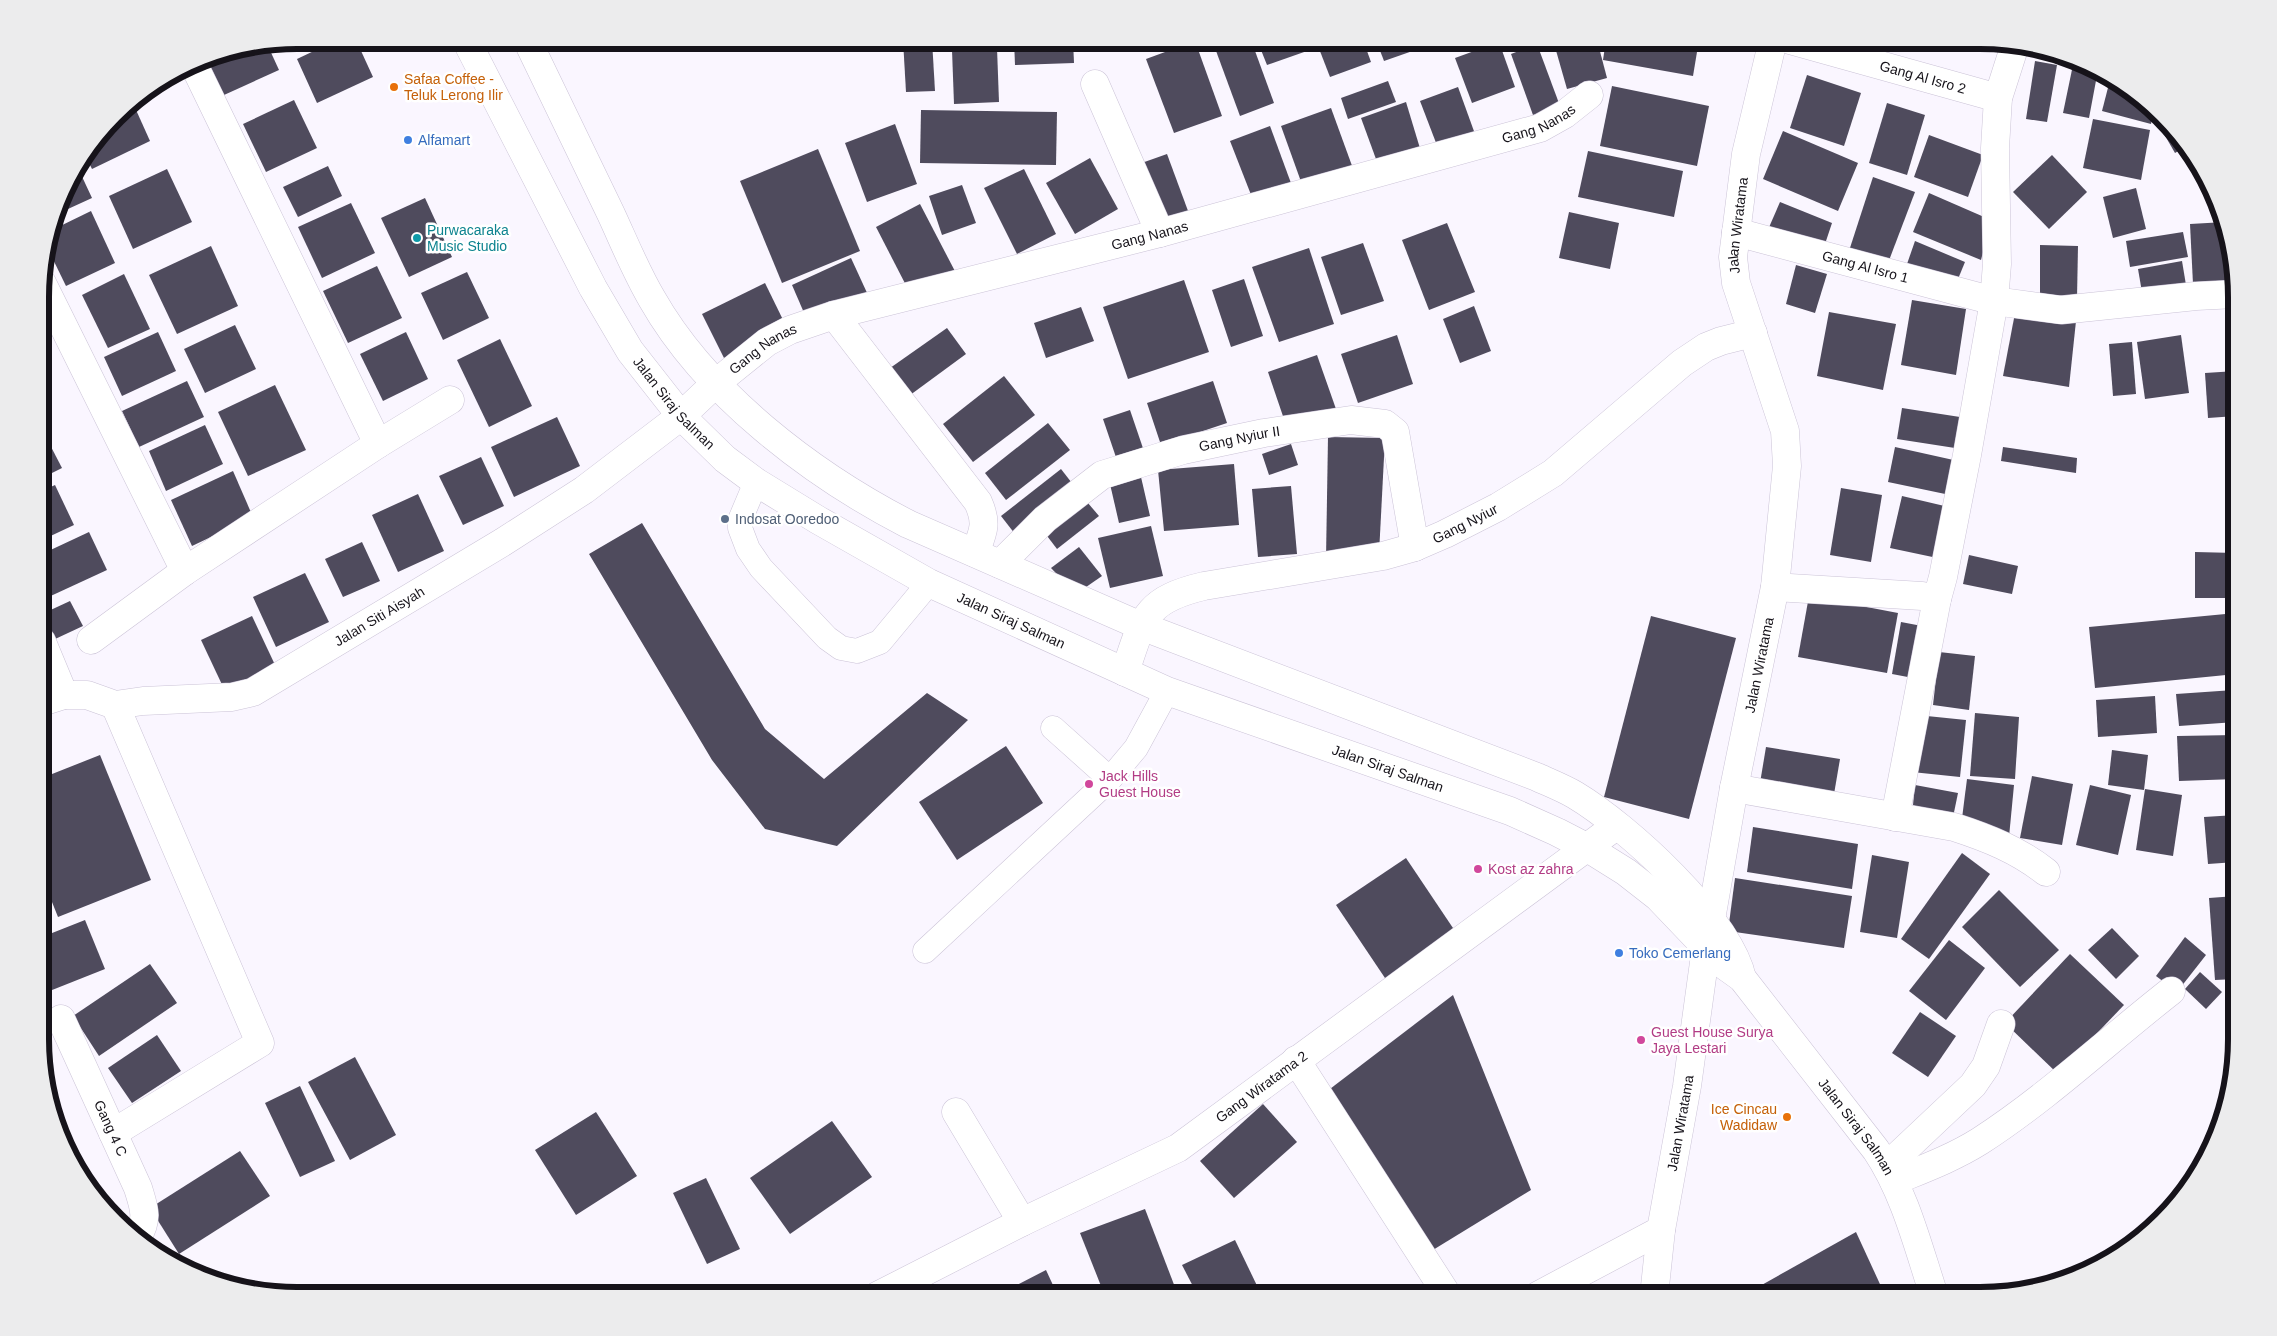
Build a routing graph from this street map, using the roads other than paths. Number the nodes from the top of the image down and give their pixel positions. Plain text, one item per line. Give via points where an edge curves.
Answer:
1 (471, 49) edge
2 (531, 49) edge
3 (1771, 49) edge
4 (1822, 49) edge
5 (2013, 51) edge
6 (196, 70) edge
7 (1094, 84) dead end
8 (1589, 95) dead end
9 (1998, 98) junction
10 (1736, 232) junction
11 (1160, 233) junction
12 (2228, 294) edge
13 (49, 297) edge
14 (1994, 301) junction
15 (834, 315) junction
16 (1753, 333) junction
17 (716, 383) junction
18 (450, 400) dead end
19 (681, 416) junction
20 (378, 444) junction
21 (756, 482) junction
22 (1415, 547) junction
23 (975, 553) junction
24 (1000, 564) junction
25 (185, 571) junction
26 (928, 583) junction
27 (1775, 587) junction
28 (1936, 599) junction
29 (1141, 626) junction
30 (92, 640) dead end
31 (1125, 672) junction
32 (49, 678) edge
33 (1167, 691) junction
34 (53, 699) edge
35 (114, 705) junction
36 (1053, 728) dead end
37 (1110, 779) junction
38 (1734, 788) junction
39 (1895, 817) junction
40 (1616, 826) junction
41 (1586, 846) junction
42 (2046, 872) dead end
43 (1712, 919) junction
44 (1706, 948) junction
45 (925, 951) dead end
46 (1742, 978) junction
47 (2172, 991) dead end
48 (61, 1019) dead end
49 (2001, 1024) dead end
50 (1296, 1060) junction
51 (956, 1112) dead end
52 (113, 1133) junction
53 (1890, 1173) junction
54 (1022, 1222) junction
55 (1661, 1230) junction
56 (141, 1232) edge
57 (894, 1287) edge
58 (1442, 1287) edge
59 (1555, 1287) edge
60 (1655, 1287) edge
61 (1931, 1287) edge

1 - 19 street, Jalan Siraj Salman via 615,327
2 - 17 street, Jalan Siraj Salman via 652,299
3 - 10 street, Jalan Wiratama via 1746,154
4 - 9 street, Gang Al Isro 2
5 - 9 street
6 - 20 street
7 - 11 street
8 - 11 street, Gang Nanas via 1540,128
9 - 14 street via 1994,148 1997,264
10 - 14 street, Gang Al Isro 1
10 - 16 street, Jalan Wiratama via 1733,258 1736,283
11 - 15 street, Gang Nanas
12 - 14 street, Gang Al Isro 1 via 2060,310
13 - 25 street
14 - 28 street via 1965,464
15 - 17 street, Gang Nanas via 790,330 767,342
15 - 23 street via 978,502 984,516 984,530
16 - 22 street, Gang Nyiur via 1706,347 1682,363 1552,473 1498,507
16 - 27 street, Jalan Wiratama via 1785,431 1787,466
17 - 19 street, Gang Nanas
17 - 23 street, Jalan Siraj Salman via 753,418 820,472 885,512
18 - 20 street
19 - 21 street, Jalan Siraj Salman via 726,459
19 - 35 street, Jalan Siti Aisyah via 584,490 253,692 232,697
20 - 25 street
21 - 26 street, Jalan Siraj Salman
21 - 26 lane via 740,520 748,549 761,568 820,631 841,648 857,651 880,642
22 - 24 street, Gang Nyiur II via 1395,432 1385,424 1351,420 1183,450 1102,475 1045,519
22 - 29 street, Gang Nyiur via 1382,556 1180,591 1160,602
23 - 24 street, Jalan Siraj Salman
24 - 29 street, Jalan Siraj Salman
25 - 30 street
26 - 31 street, Jalan Siraj Salman
27 - 28 street
27 - 38 street, Jalan Wiratama
28 - 39 street
29 - 31 street, Gang Nyiur
29 - 40 street, Jalan Siraj Salman via 1537,777 1576,796
31 - 33 street, Jalan Siraj Salman
32 - 34 street
33 - 37 lane via 1136,748
33 - 41 street, Jalan Siraj Salman via 1510,812
34 - 35 street, Jalan Siti Aisyah via 88,695
35 - 52 street via 260,1043
36 - 37 lane
37 - 45 lane
38 - 39 street
38 - 43 street, Jalan Wiratama
39 - 42 street via 1954,827 1988,838 2025,856
40 - 41 street, Gang Wiratama 2
40 - 43 street, Jalan Siraj Salman via 1647,852
41 - 44 street, Jalan Siraj Salman via 1658,897
41 - 50 street, Gang Wiratama 2
43 - 44 street, Jalan Wiratama
43 - 46 street, Jalan Siraj Salman via 1736,958
44 - 46 street, Jalan Siraj Salman
44 - 55 street, Jalan Wiratama via 1687,1086
46 - 53 street, Jalan Siraj Salman
47 - 53 street via 2037,1102 1994,1132 1955,1155
48 - 52 street, Gang 4 C
49 - 53 street via 1986,1066 1973,1085
50 - 54 street, Gang Wiratama 2 via 1178,1148
50 - 58 street
51 - 54 street
52 - 56 street, Gang 4 C via 146,1214
53 - 61 street, Jalan Siraj Salman
54 - 57 street, Gang Wiratama 2
55 - 59 street
55 - 60 street, Jalan Wiratama

